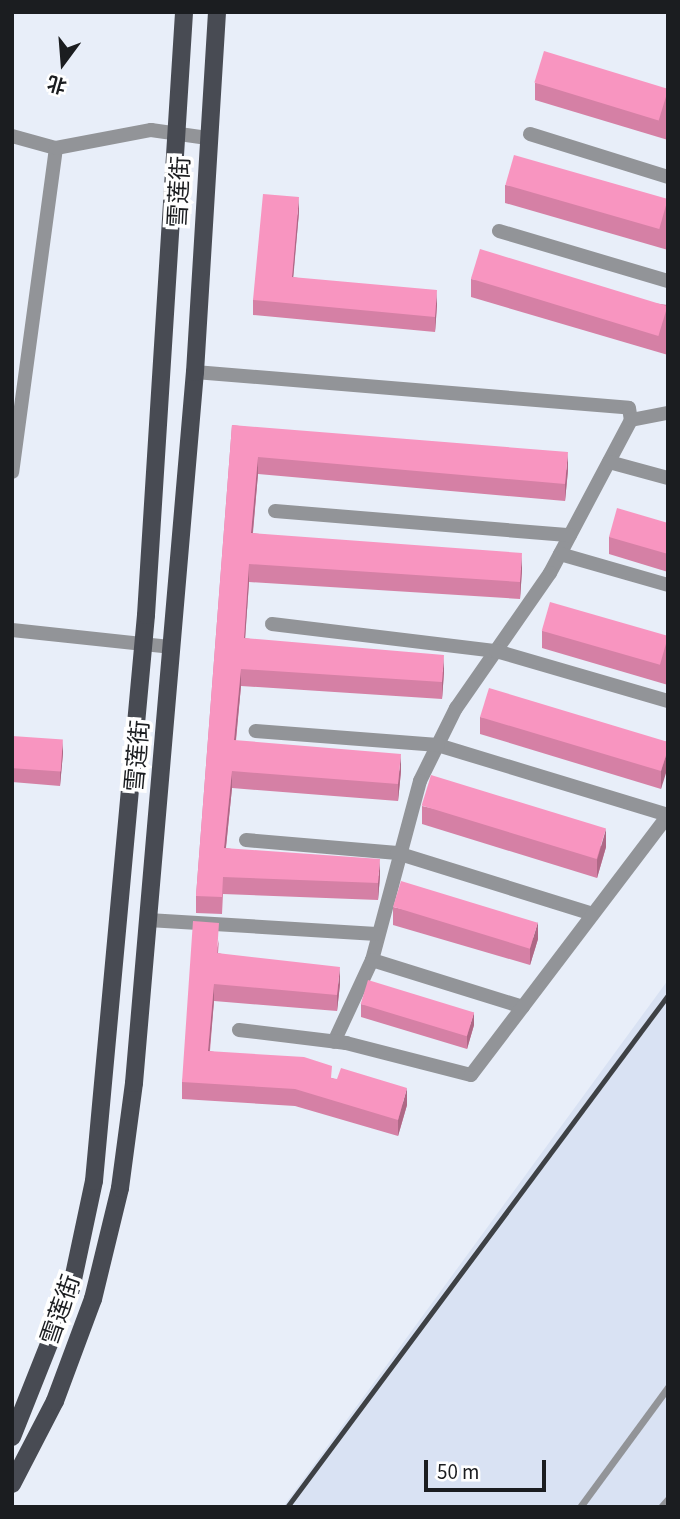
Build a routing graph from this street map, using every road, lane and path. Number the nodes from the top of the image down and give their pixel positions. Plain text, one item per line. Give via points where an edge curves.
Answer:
1 (184, 12) edge
2 (217, 12) edge
3 (175, 133) junction
4 (530, 134) dead end
5 (12, 135) edge
6 (207, 138) junction
7 (56, 148) junction
8 (668, 177) edge
9 (499, 231) dead end
10 (668, 282) edge
11 (195, 372) junction
12 (668, 413) edge
13 (631, 420) junction
14 (609, 462) junction
15 (12, 472) edge
16 (668, 478) edge
17 (275, 511) dead end
18 (570, 535) junction
19 (560, 554) junction
20 (668, 585) edge
21 (272, 624) dead end
22 (12, 630) edge
23 (144, 643) junction
24 (172, 647) junction
25 (496, 651) junction
26 (668, 701) edge
27 (256, 731) dead end
28 (438, 745) junction
29 (246, 840) dead end
30 (397, 853) junction
31 (593, 914) junction
32 (148, 920) junction
33 (377, 934) junction
34 (372, 960) junction
35 (523, 1007) junction
36 (239, 1030) dead end
37 (334, 1042) junction
38 (668, 1387) edge
39 (12, 1437) edge
40 (12, 1484) edge
41 (668, 1499) edge
42 (580, 1507) edge
43 (661, 1507) edge

1 - 3 main road, 雪莲街
2 - 6 main road, 雪莲街
3 - 6 street
3 - 7 street via 152,130
3 - 23 main road, 雪莲街
4 - 8 street
5 - 7 street
6 - 11 main road, 雪莲街
7 - 15 street
9 - 10 street
11 - 13 street via 629,408
11 - 24 main road, 雪莲街
12 - 13 street
13 - 14 street
14 - 16 street
14 - 18 street
17 - 18 street
18 - 19 street
19 - 20 street
19 - 25 street
21 - 25 street
22 - 23 street
23 - 24 street
23 - 39 main road, 雪莲街 via 94,1181 71,1289
24 - 32 main road, 雪莲街
25 - 26 street
25 - 28 street
27 - 28 street
28 - 30 street
28 - 31 street via 668,815
29 - 30 street
30 - 31 street
30 - 33 street
31 - 35 street
32 - 33 street
32 - 40 main road, 雪莲街 via 122,1175 93,1299 55,1401
33 - 34 street
34 - 35 street
34 - 37 street
35 - 37 street via 471,1075
36 - 37 street
38 - 42 lane
41 - 43 lane

